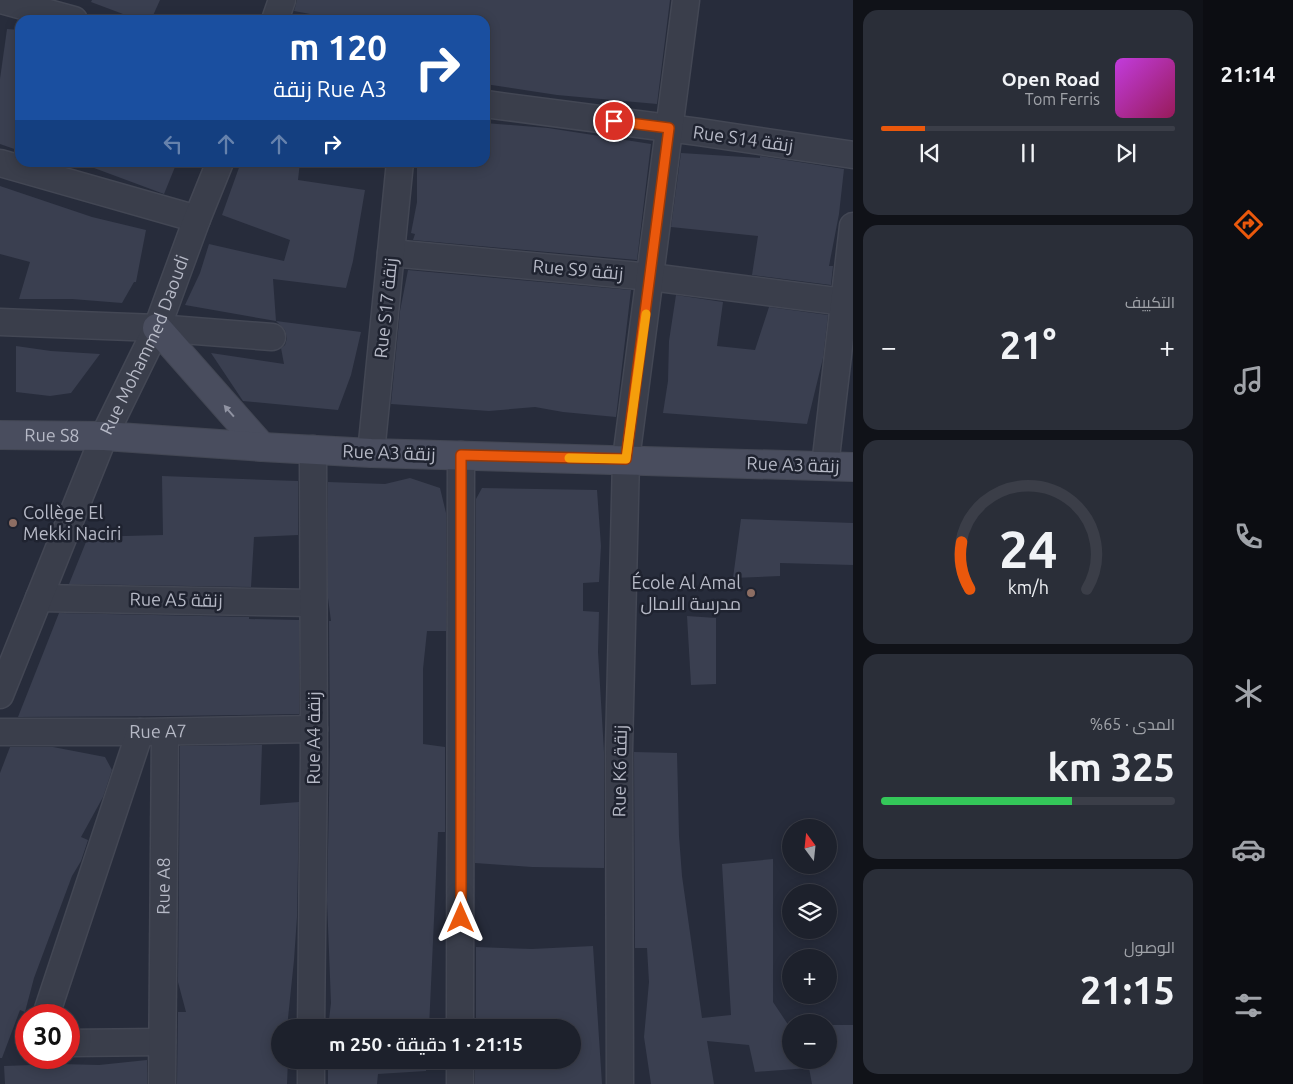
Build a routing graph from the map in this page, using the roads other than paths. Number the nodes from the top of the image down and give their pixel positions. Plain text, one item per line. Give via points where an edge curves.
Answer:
1 (1, 0) edge
2 (282, 0) edge
3 (686, 0) edge
4 (69, 12) edge
5 (276, 15) edge
6 (490, 105) edge
7 (669, 128) junction
8 (853, 155) edge
9 (0, 163) edge
10 (218, 167) edge
11 (400, 167) edge
12 (197, 219) junction
13 (853, 226) edge
14 (391, 253) junction
15 (651, 277) junction
16 (849, 302) edge
17 (0, 322) edge
18 (157, 328) junction
19 (272, 337) dead end
20 (0, 435) edge
21 (104, 436) junction
22 (262, 447) junction
23 (313, 449) junction
24 (371, 452) junction
25 (461, 455) junction
26 (626, 459) junction
27 (825, 466) junction
28 (853, 467) edge
29 (39, 598) junction
30 (314, 603) junction
31 (0, 695) edge
32 (314, 729) junction
33 (0, 732) edge
34 (152, 732) junction
35 (50, 1004) edge
36 (311, 1019) edge
37 (460, 1019) edge
38 (162, 1042) junction
39 (80, 1043) edge
40 (311, 1069) edge
41 (460, 1069) edge
42 (162, 1084) edge
43 (311, 1084) edge
44 (460, 1084) edge
45 (620, 1084) edge

1 - 4 street
2 - 5 street
3 - 7 street, Rue K6 زنقة
6 - 7 street, Rue S14 زنقة
7 - 8 street, Rue S14 زنقة
7 - 15 street, Rue K6 زنقة
9 - 12 street
10 - 12 street, Rue Mohammed Daoudi
11 - 14 street, Rue S17 زنقة
12 - 18 street, Rue Mohammed Daoudi
13 - 16 street
14 - 15 street, Rue S9 زنقة
14 - 24 street, Rue S17 زنقة
15 - 16 street, Rue S9 زنقة
15 - 26 street, Rue K6 زنقة
16 - 27 street
17 - 18 street
18 - 19 street
18 - 21 street, Rue Mohammed Daoudi
22 -> 18 street
20 - 21 street, Rue S8
21 - 22 street, Rue A3 زنقة
21 - 29 street, Rue Mohammed Daoudi
22 - 23 street, Rue A3 زنقة
23 - 24 street, Rue A3 زنقة
23 - 30 street, Rue A4 زنقة
24 - 25 street, Rue A3 زنقة
25 - 26 street, Rue A3 زنقة
25 - 37 street
26 - 27 street, Rue A3 زنقة
26 - 45 street, Rue K6 زنقة via 620,749
27 - 28 street, Rue A3 زنقة
29 - 30 street, Rue A5 زنقة
29 - 31 street, Rue Mohammed Daoudi
30 - 32 street, Rue A4 زنقة
32 - 34 street, Rue A7
32 - 36 street, Rue A4 زنقة
33 - 34 street, Rue A7
34 - 35 street
34 - 38 street, Rue A8
38 - 39 street
38 - 42 street, Rue A8
40 - 43 street
41 - 44 street

